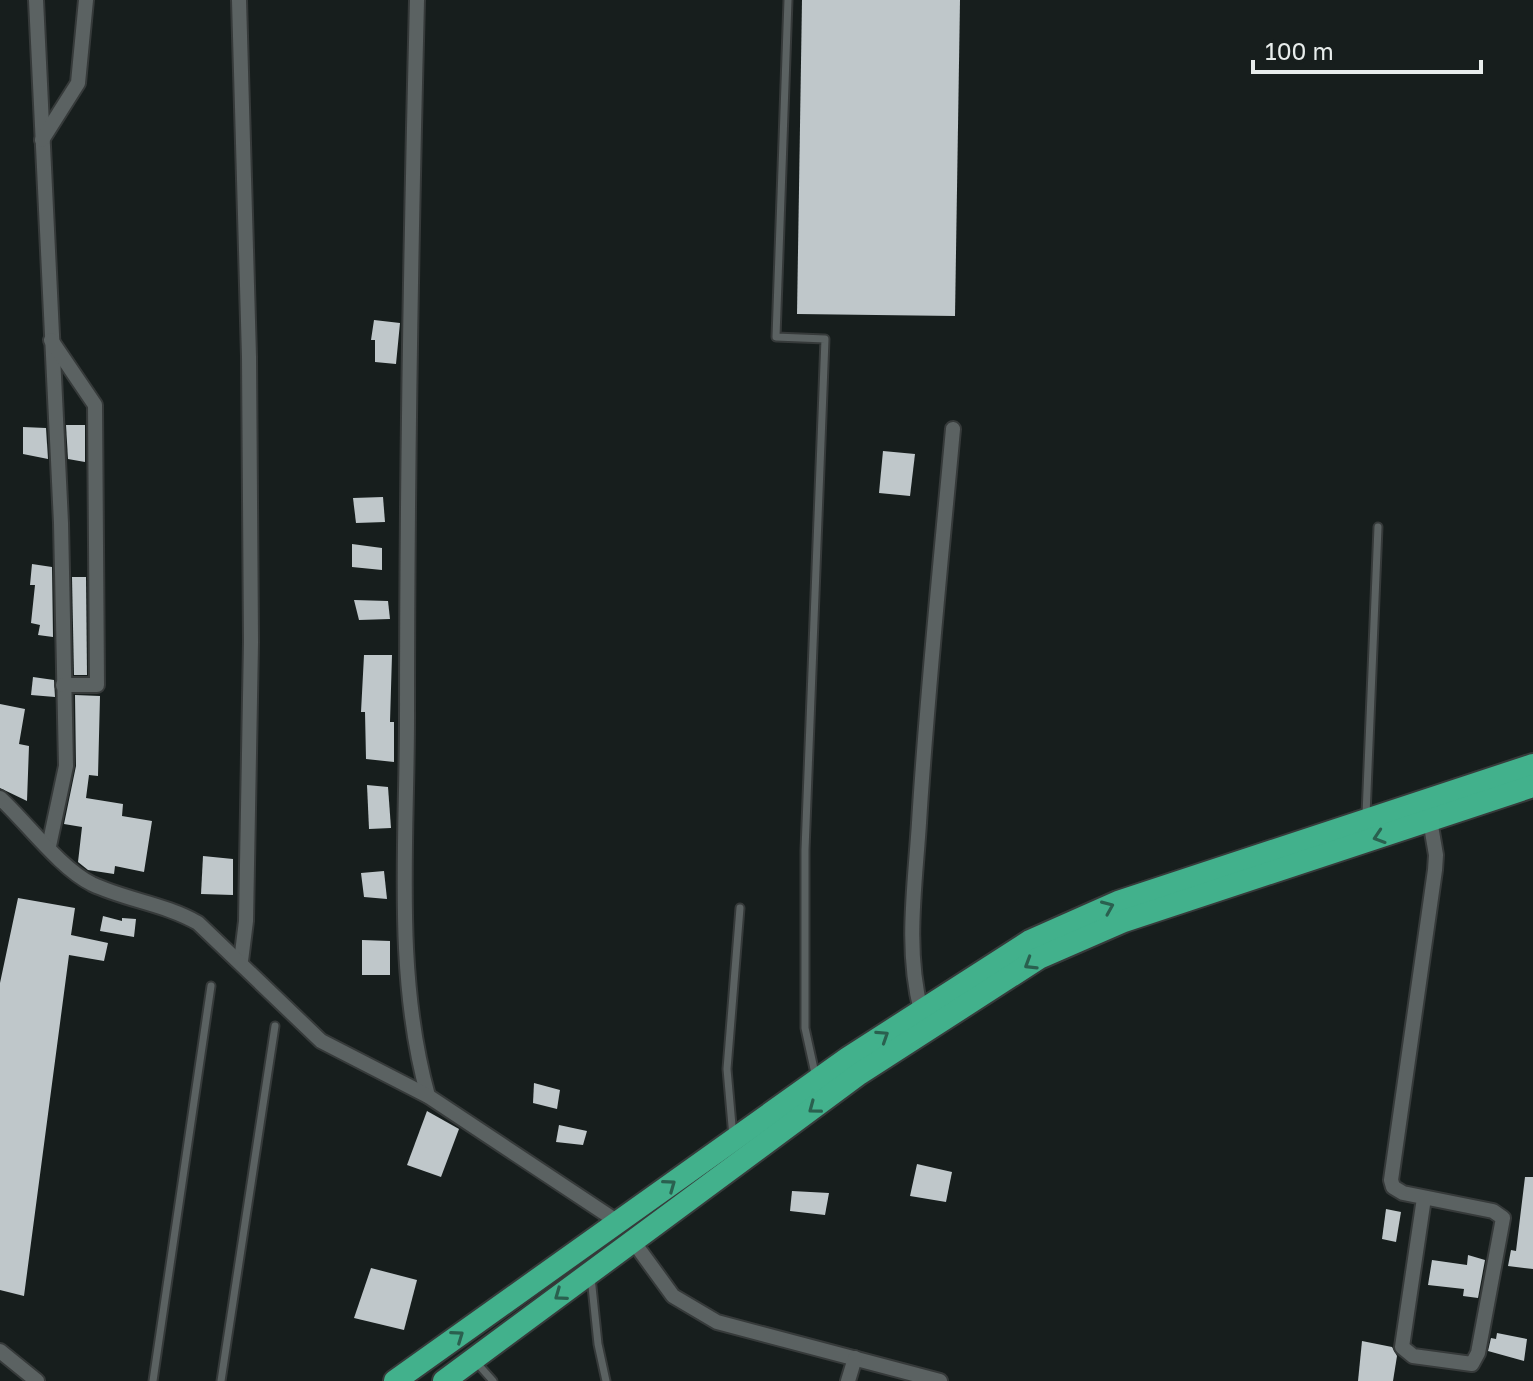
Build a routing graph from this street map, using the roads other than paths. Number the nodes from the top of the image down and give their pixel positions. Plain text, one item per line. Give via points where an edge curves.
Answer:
1 (36, 0) edge
2 (86, 0) edge
3 (239, 0) edge
4 (417, 0) edge
5 (788, 0) edge
6 (42, 140) junction
7 (51, 340) junction
8 (953, 429) dead end
9 (1378, 527) dead end
10 (63, 685) junction
11 (1533, 765) edge
12 (1533, 786) edge
13 (0, 798) edge
14 (1430, 820) junction
15 (1365, 821) junction
16 (49, 846) junction
17 (740, 908) dead end
18 (241, 961) junction
19 (211, 986) dead end
20 (921, 1011) junction
21 (275, 1026) dead end
22 (817, 1080) junction
23 (428, 1096) junction
24 (734, 1139) junction
25 (1424, 1198) junction
26 (618, 1222) junction
27 (633, 1241) junction
28 (591, 1272) junction
29 (0, 1351) edge
30 (855, 1358) junction
31 (473, 1359) junction
32 (919, 1378) edge
33 (37, 1381) edge
34 (153, 1381) edge
35 (221, 1381) edge
36 (395, 1381) edge
37 (444, 1381) edge
38 (493, 1381) edge
39 (606, 1381) edge
40 (848, 1381) edge
41 (940, 1381) edge

1 - 6 street
2 - 6 street via 78,83
3 - 18 street via 251,642
4 - 23 street via 406,584 407,946 414,1044
5 - 22 lane via 776,337 825,339 805,850 805,1028
6 - 7 street
7 - 10 street
7 - 10 street via 95,405 97,685
8 - 20 street via 912,937
9 - 15 lane
10 - 16 street via 65,780
11 - 15 highway
12 - 14 highway
13 - 16 street
14 - 25 street via 1435,870 1391,1180 1397,1191
14 -> 27 highway via 1124,921 1039,958 859,1074
20 -> 15 highway via 1030,941 1118,902
16 - 18 street via 91,883 181,914
17 - 24 lane via 727,1069
18 - 23 street via 321,1041
19 - 34 lane
22 -> 20 highway
21 - 35 lane
22 - 24 highway
23 - 26 street
26 -> 24 highway
25 - 25 street via 1402,1347 1413,1356 1472,1364 1503,1218 1493,1211
36 -> 26 highway
27 - 28 highway
27 - 30 street via 660,1281 717,1322
28 -> 31 highway
28 - 39 lane
29 - 33 street
30 - 32 street
30 - 40 street
31 - 37 highway
31 - 38 lane
32 - 41 street

